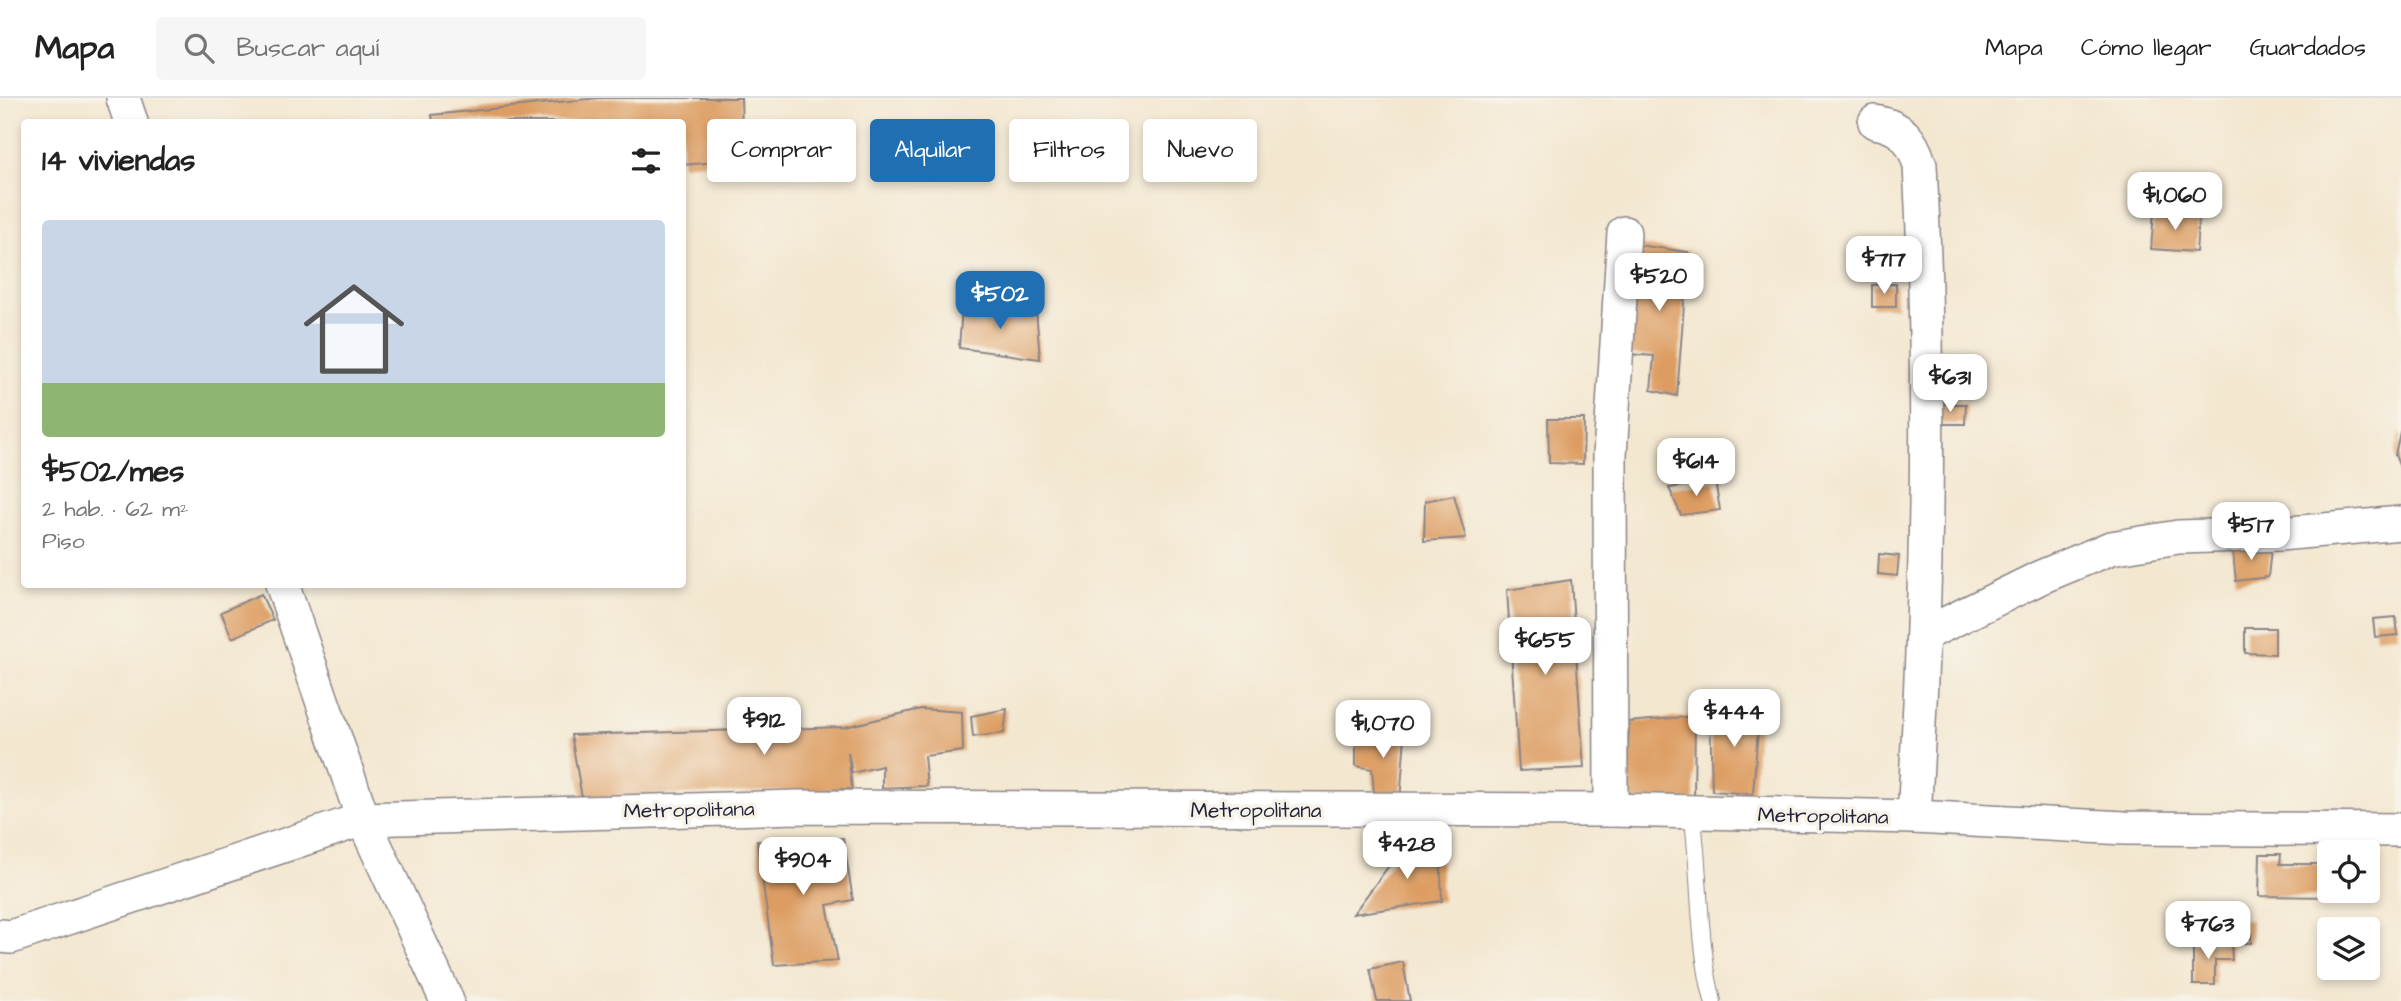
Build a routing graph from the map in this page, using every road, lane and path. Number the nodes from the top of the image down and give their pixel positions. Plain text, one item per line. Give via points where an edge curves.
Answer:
1 (123, 98) edge
2 (130, 119) edge
3 (1875, 122) dead end
4 (1624, 233) dead end
5 (2401, 523) edge
6 (283, 588) edge
7 (1925, 634) junction
8 (1612, 810) junction
9 (1692, 813) junction
10 (1914, 817) junction
11 (363, 819) junction
12 (2401, 830) edge
13 (0, 936) edge
14 (447, 1001) edge
15 (1713, 1001) edge

1 - 2 street
3 - 7 street via 1903,132 1914,144 1920,165 1928,302
4 - 8 street via 1609,468
5 - 7 street via 2178,537 2111,548
6 - 11 street
7 - 10 street
8 - 9 street, Metropolitana
8 - 11 street, Metropolitana via 796,807
9 - 10 street, Metropolitana
9 - 15 lane via 1701,930
10 - 12 street, Metropolitana via 2125,828
11 - 13 street, Metropolitana via 11,937
11 - 14 street

